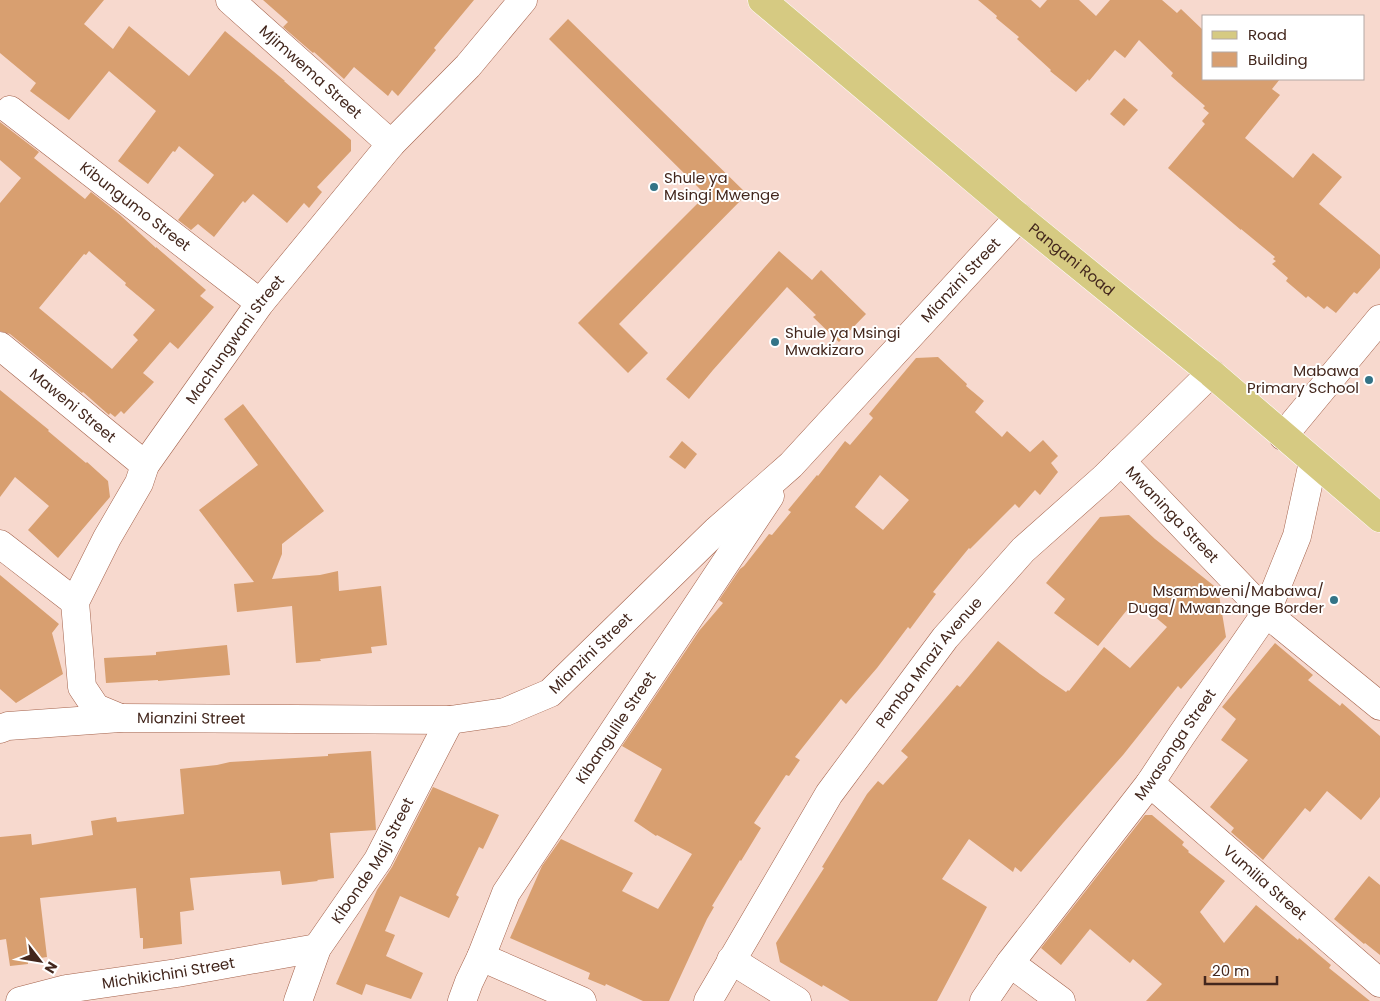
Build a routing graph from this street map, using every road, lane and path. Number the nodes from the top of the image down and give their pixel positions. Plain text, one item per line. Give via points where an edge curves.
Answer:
1 (230, 0) edge
2 (523, 0) edge
3 (762, 0) edge
4 (10, 110) dead end
5 (391, 144) junction
6 (1019, 216) junction
7 (260, 303) junction
8 (1380, 319) edge
9 (0, 346) edge
10 (1211, 373) junction
11 (1283, 436) junction
12 (1121, 461) junction
13 (1313, 462) junction
14 (791, 465) junction
15 (145, 466) junction
16 (1380, 518) edge
17 (0, 544) edge
18 (75, 602) junction
19 (1266, 613) junction
20 (1380, 706) edge
21 (120, 718) junction
22 (450, 720) junction
23 (0, 729) edge
24 (1150, 783) junction
25 (317, 948) junction
26 (481, 956) junction
27 (731, 960) junction
28 (1010, 963) junction
29 (1380, 983) edge
30 (20, 1001) edge
31 (298, 1001) edge
32 (462, 1001) edge
33 (582, 1001) edge
34 (708, 1001) edge
35 (798, 1001) edge
36 (984, 1001) edge
37 (1061, 1001) edge

1 - 5 street, Mjimwema Street
2 - 5 street, Machungwani Street via 468,66
3 - 6 main road, Pangani Road
4 - 7 street, Kibungumo Street
5 - 7 street, Machungwani Street
6 - 10 main road, Pangani Road
6 - 14 street, Mianzini Street
7 - 15 street, Machungwani Street
8 - 11 street
9 - 15 street, Maweni Street
10 - 11 main road, Pangani Road
10 - 12 street, Pemba Mnazi Avenue
11 - 13 main road, Pangani Road
12 - 19 street, Mwaninga Street
12 - 27 street, Pemba Mnazi Avenue via 1022,550 945,638 829,794
13 - 16 main road, Pangani Road
13 - 19 street, Mwasonga Street via 1298,536
14 - 22 street, Mianzini Street via 716,531 550,693 505,712
14 - 26 street, Kibangulile Street via 506,893
15 - 18 street, Machungwani Street
17 - 18 street
18 - 21 street via 82,687 96,708
19 - 20 street, Mwaninga Street
19 - 24 street, Mwasonga Street
21 - 22 street, Mianzini Street
21 - 23 street, Mianzini Street
22 - 25 street, Kibonde Maji Street via 378,860
24 - 28 street, Mwasonga Street
24 - 29 street, Vumilia Street
25 - 30 street, Michikichini Street via 66,989
25 - 31 street, Kibonde Maji Street
26 - 32 street, Kibangulile Street
26 - 33 street
27 - 34 street, Pemba Mnazi Avenue
27 - 35 street
28 - 36 street, Mwasonga Street
28 - 37 street

